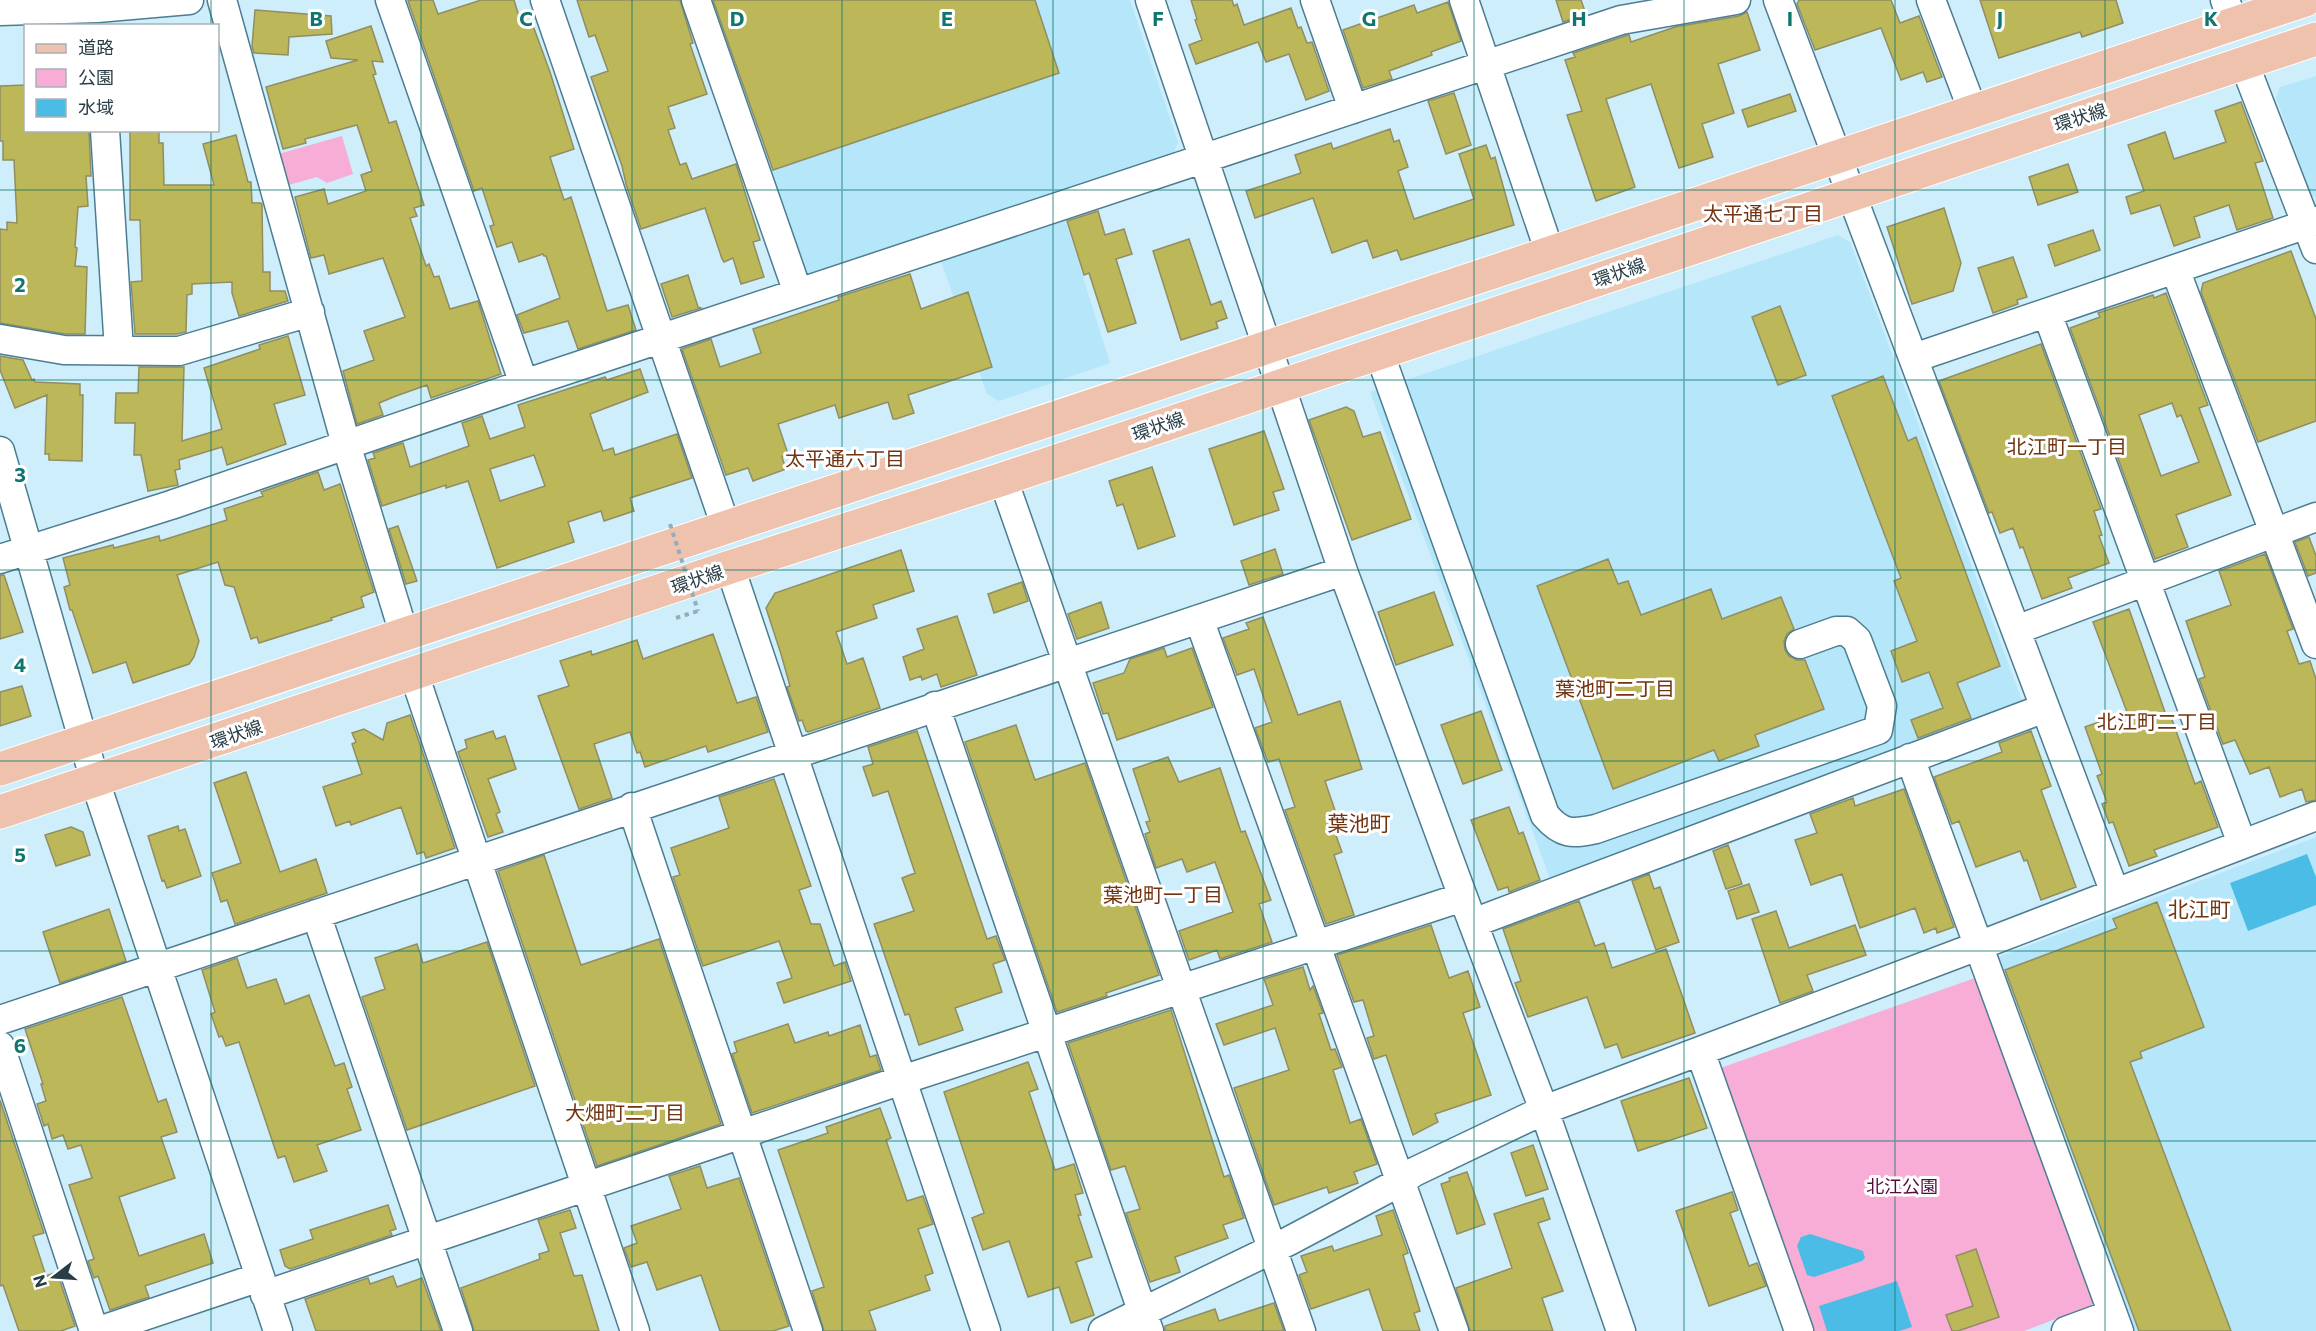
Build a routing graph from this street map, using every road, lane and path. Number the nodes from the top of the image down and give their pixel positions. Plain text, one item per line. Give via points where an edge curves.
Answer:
1 (189, 0) edge
2 (222, 0) edge
3 (390, 0) edge
4 (545, 0) edge
5 (696, 0) edge
6 (1150, 0) edge
7 (1315, 0) edge
8 (1464, 0) edge
9 (1736, 0) edge
10 (1778, 0) edge
11 (1931, 0) edge
12 (2305, 0) edge
13 (1617, 10) edge
14 (0, 11) edge
15 (96, 11) edge
16 (2229, 12) edge
17 (2316, 39) edge
18 (2244, 63) junction
19 (1487, 64) junction
20 (1353, 109) junction
21 (1973, 111) junction
22 (105, 132) edge
23 (1837, 156) junction
24 (1203, 158) junction
25 (1852, 193) junction
26 (2313, 231) edge
27 (1550, 254) junction
28 (2175, 269) junction
29 (798, 293) junction
30 (310, 312) junction
31 (2047, 313) junction
32 (662, 338) junction
33 (0, 339) edge
34 (1267, 347) junction
35 (119, 350) junction
36 (1379, 352) junction
37 (1914, 358) junction
38 (524, 384) junction
39 (1280, 385) junction
40 (346, 444) junction
41 (0, 451) edge
42 (1003, 479) junction
43 (2316, 517) edge
44 (670, 524) dead end
45 (726, 527) junction
46 (2274, 533) junction
47 (27, 550) junction
48 (0, 559) edge
49 (730, 567) junction
50 (1343, 571) junction
51 (2145, 582) junction
52 (676, 618) dead end
53 (1198, 618) junction
54 (2016, 630) junction
55 (404, 634) junction
56 (1800, 644) dead end
57 (2316, 644) edge
58 (1067, 662) junction
59 (414, 674) junction
60 (935, 706) junction
61 (2045, 708) junction
62 (84, 741) junction
63 (793, 754) junction
64 (1910, 758) junction
65 (0, 769) edge
66 (95, 781) junction
67 (633, 807) junction
68 (0, 812) edge
69 (2316, 816) edge
70 (2242, 844) junction
71 (476, 860) junction
72 (2115, 893) junction
73 (1463, 897) junction
74 (316, 914) junction
75 (1473, 923) junction
76 (1315, 946) junction
77 (1978, 946) junction
78 (155, 968) junction
79 (1181, 989) junction
80 (0, 1020) edge
81 (1047, 1033) junction
82 (0, 1046) edge
83 (1700, 1051) junction
84 (902, 1080) junction
85 (1544, 1110) junction
86 (742, 1134) junction
87 (1400, 1182) junction
88 (586, 1187) junction
89 (427, 1240) junction
90 (1272, 1248) junction
91 (262, 1286) junction
92 (1145, 1321) edge
93 (2115, 1322) edge
94 (94, 1331) edge
95 (99, 1331) edge
96 (278, 1331) edge
97 (458, 1331) edge
98 (634, 1331) edge
99 (808, 1331) edge
100 (986, 1331) edge
101 (1103, 1331) edge
102 (1301, 1331) edge
103 (1454, 1331) edge
104 (1621, 1331) edge
105 (1799, 1331) edge
106 (2066, 1331) edge

1 - 15 street
2 - 30 street
3 - 38 street
4 - 32 street
5 - 29 street
6 - 24 street
7 - 20 street
8 - 19 street
9 - 13 street
10 - 23 street
11 - 21 street
12 - 16 main road
13 - 19 street
14 - 15 street
16 - 21 main road
17 - 18 main road, 環状線
18 - 25 main road, 環状線
18 - 26 street
19 - 20 street
19 - 27 street
20 - 24 street
21 - 23 main road
22 - 35 street
23 - 25 street
23 - 27 main road
24 - 29 street
24 - 34 street
25 - 36 main road, 環状線
25 - 37 street
26 - 28 street
27 - 34 main road
28 - 31 street
28 - 46 street
29 - 32 street
30 - 35 street via 179,351
30 - 40 street
31 - 37 street
31 - 51 street
32 - 38 street
32 - 45 street
33 - 35 street via 64,350
34 - 39 street
34 - 45 main road
36 - 39 main road, 環状線
36 - 56 street via 1545,815 1555,827 1574,834 1596,829 1878,730 1882,705 1857,640 1847,631 1836,631
37 - 54 street
38 - 40 street
39 - 42 main road, 環状線
39 - 50 street
40 - 47 street
40 - 55 street
41 - 47 street
42 - 49 main road, 環状線
42 - 58 street
43 - 46 street
44 - 52 path, bridge via 698,611
45 - 55 main road
46 - 51 street
46 - 57 street
47 - 48 street
47 - 62 street
49 - 59 main road, 環状線
49 - 63 street
50 - 53 street
50 - 73 street
51 - 54 street
51 - 70 street
53 - 58 street
53 - 76 street
54 - 61 street
55 - 62 main road
58 - 60 street
58 - 79 street
59 - 66 main road, 環状線
59 - 71 street
60 - 63 street
60 - 81 street
61 - 64 street
61 - 72 street
62 - 65 main road
62 - 66 street
63 - 67 street
63 - 84 street
64 - 75 street
64 - 77 street
66 - 68 main road, 環状線
66 - 78 street
67 - 71 street
67 - 86 street
69 - 70 street
70 - 72 street
71 - 74 street
71 - 88 street
72 - 77 street
73 - 75 street
73 - 76 street
74 - 78 street
74 - 89 street
75 - 85 street
76 - 79 street
76 - 87 street
77 - 83 street
77 - 93 street
78 - 80 street
78 - 91 street
79 - 81 street
79 - 90 street
81 - 84 street
81 - 92 street
82 - 94 street
83 - 85 street
83 - 105 street
84 - 86 street
84 - 100 street
85 - 87 street
85 - 104 street
86 - 88 street
86 - 99 street
87 - 90 street
87 - 103 street
88 - 89 street
88 - 98 street
89 - 91 street
89 - 97 street
90 - 92 street
90 - 102 street
91 - 95 street
91 - 96 street
92 - 101 street
93 - 106 street

